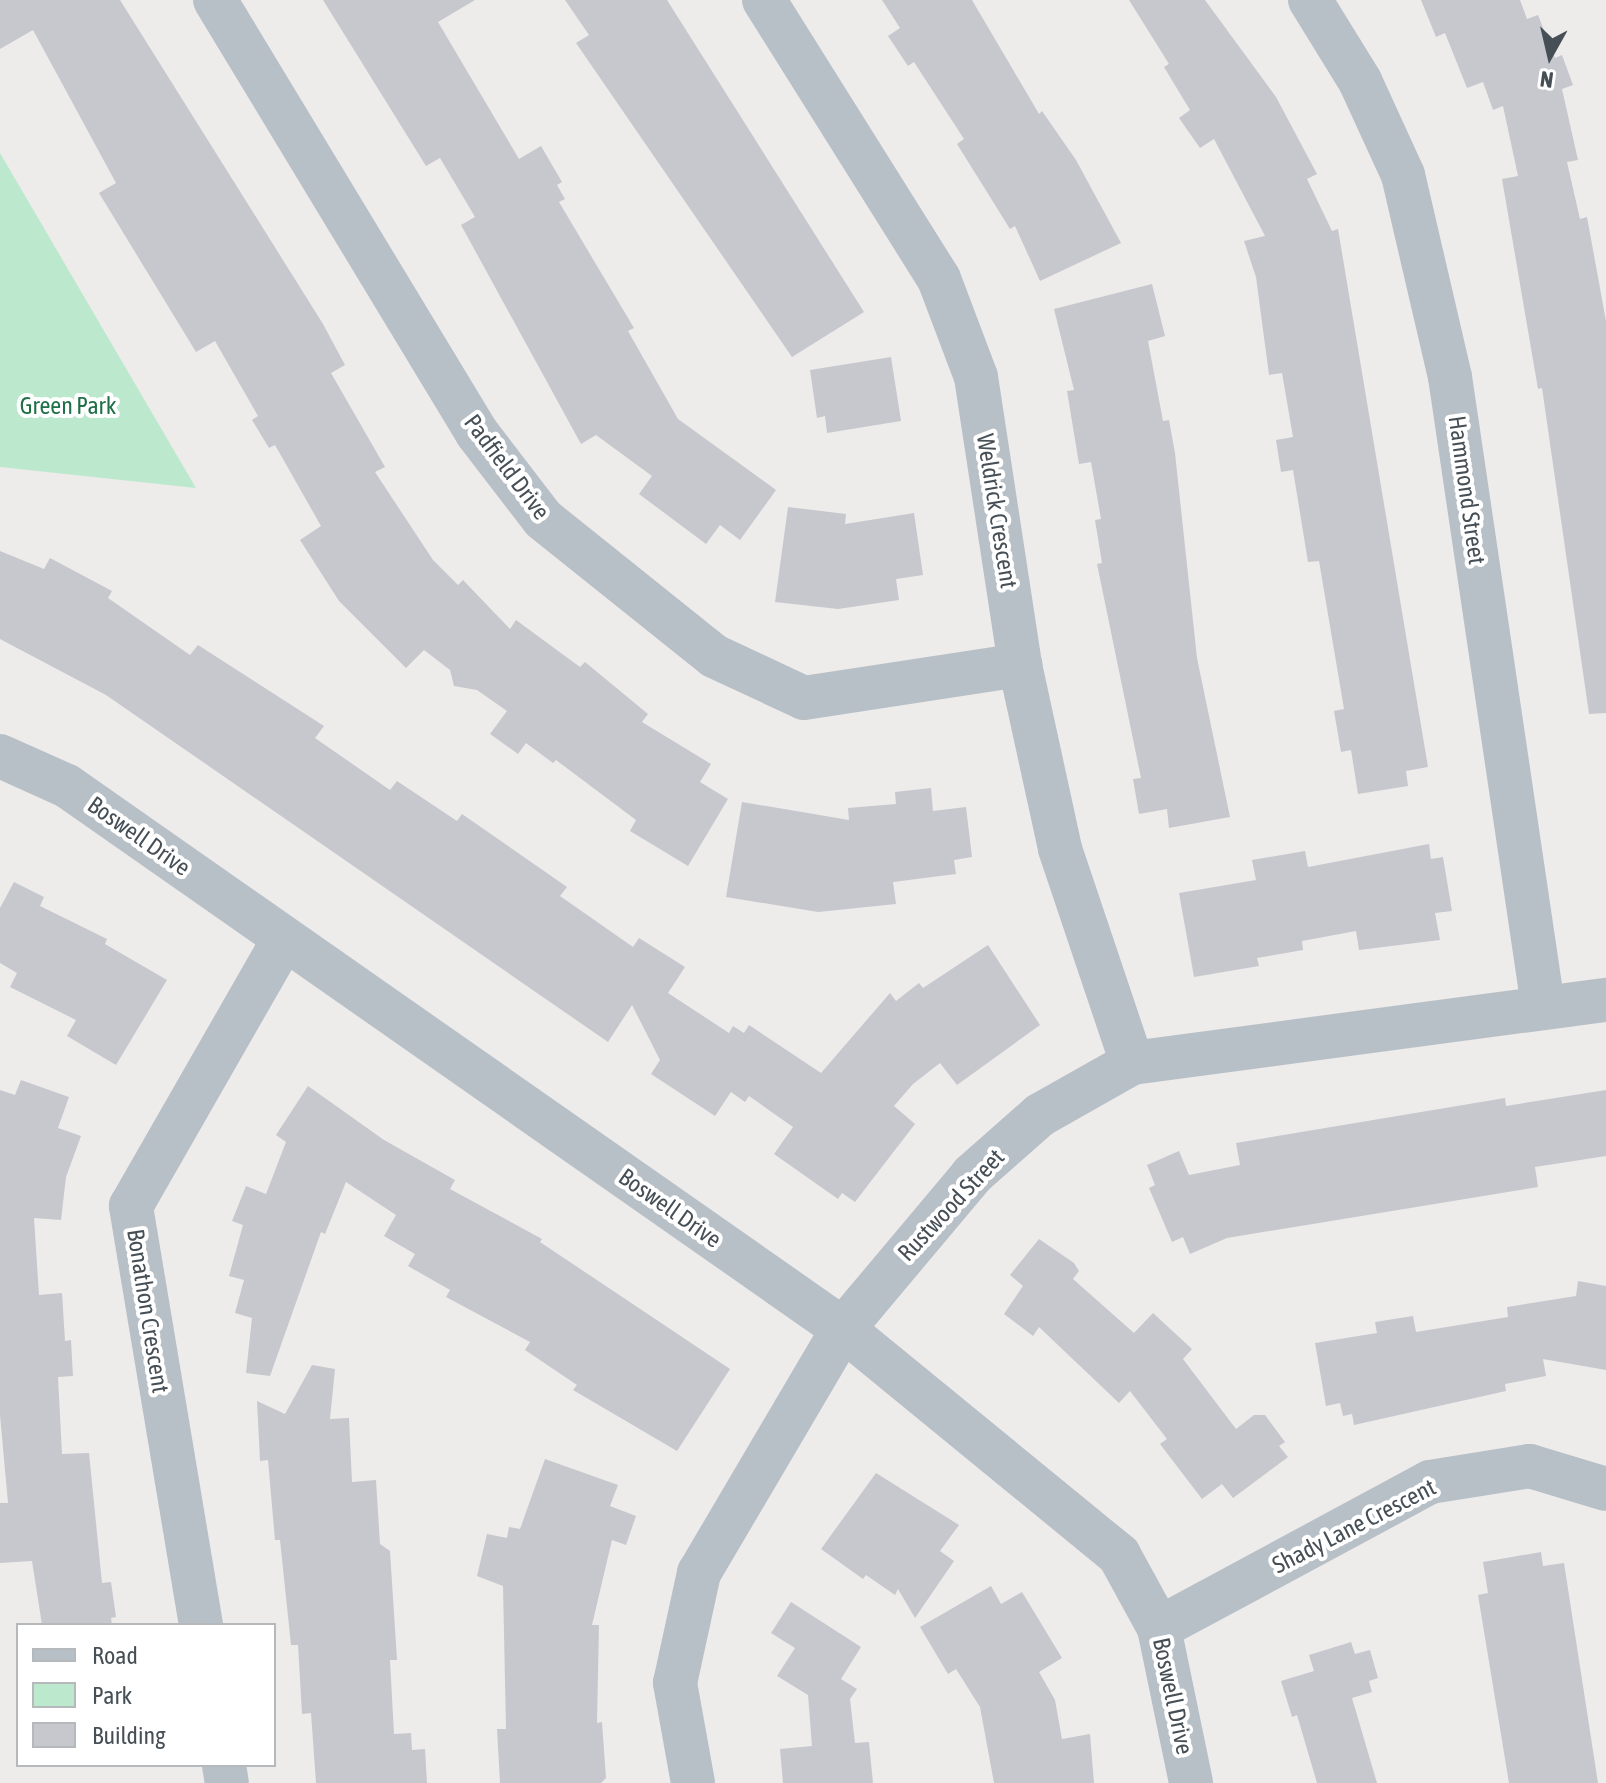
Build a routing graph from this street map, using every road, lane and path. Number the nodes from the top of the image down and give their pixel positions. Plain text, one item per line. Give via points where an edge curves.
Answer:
1 (215, 0) edge
2 (764, 0) edge
3 (1310, 0) edge
4 (1020, 665) junction
5 (0, 756) edge
6 (284, 939) junction
7 (1606, 1000) edge
8 (1543, 1006) junction
9 (1132, 1063) junction
10 (843, 1329) junction
11 (1606, 1489) edge
12 (201, 1623) edge
13 (1159, 1628) junction
14 (693, 1783) edge
15 (1191, 1783) edge

1 - 4 street, Padfield Drive via 477,433 543,519 714,656 804,698
2 - 4 street, Weldrick Crescent via 944,293 976,377
3 - 8 street, Hammond Street via 1360,81 1403,175 1450,377
4 - 9 street, Weldrick Crescent via 1060,849
5 - 6 street, Boswell Drive via 67,786
6 - 10 street, Boswell Drive
6 - 12 street, Bonathon Crescent via 131,1206
7 - 8 street, Rustwood Street
8 - 9 street, Rustwood Street
9 - 10 street, Rustwood Street via 1040,1115 972,1175
10 - 13 street, Boswell Drive via 1119,1555
10 - 14 street, Rustwood Street via 699,1573 675,1683
11 - 13 street, Shady Lane Crescent via 1530,1466 1430,1482
13 - 15 street, Boswell Drive

